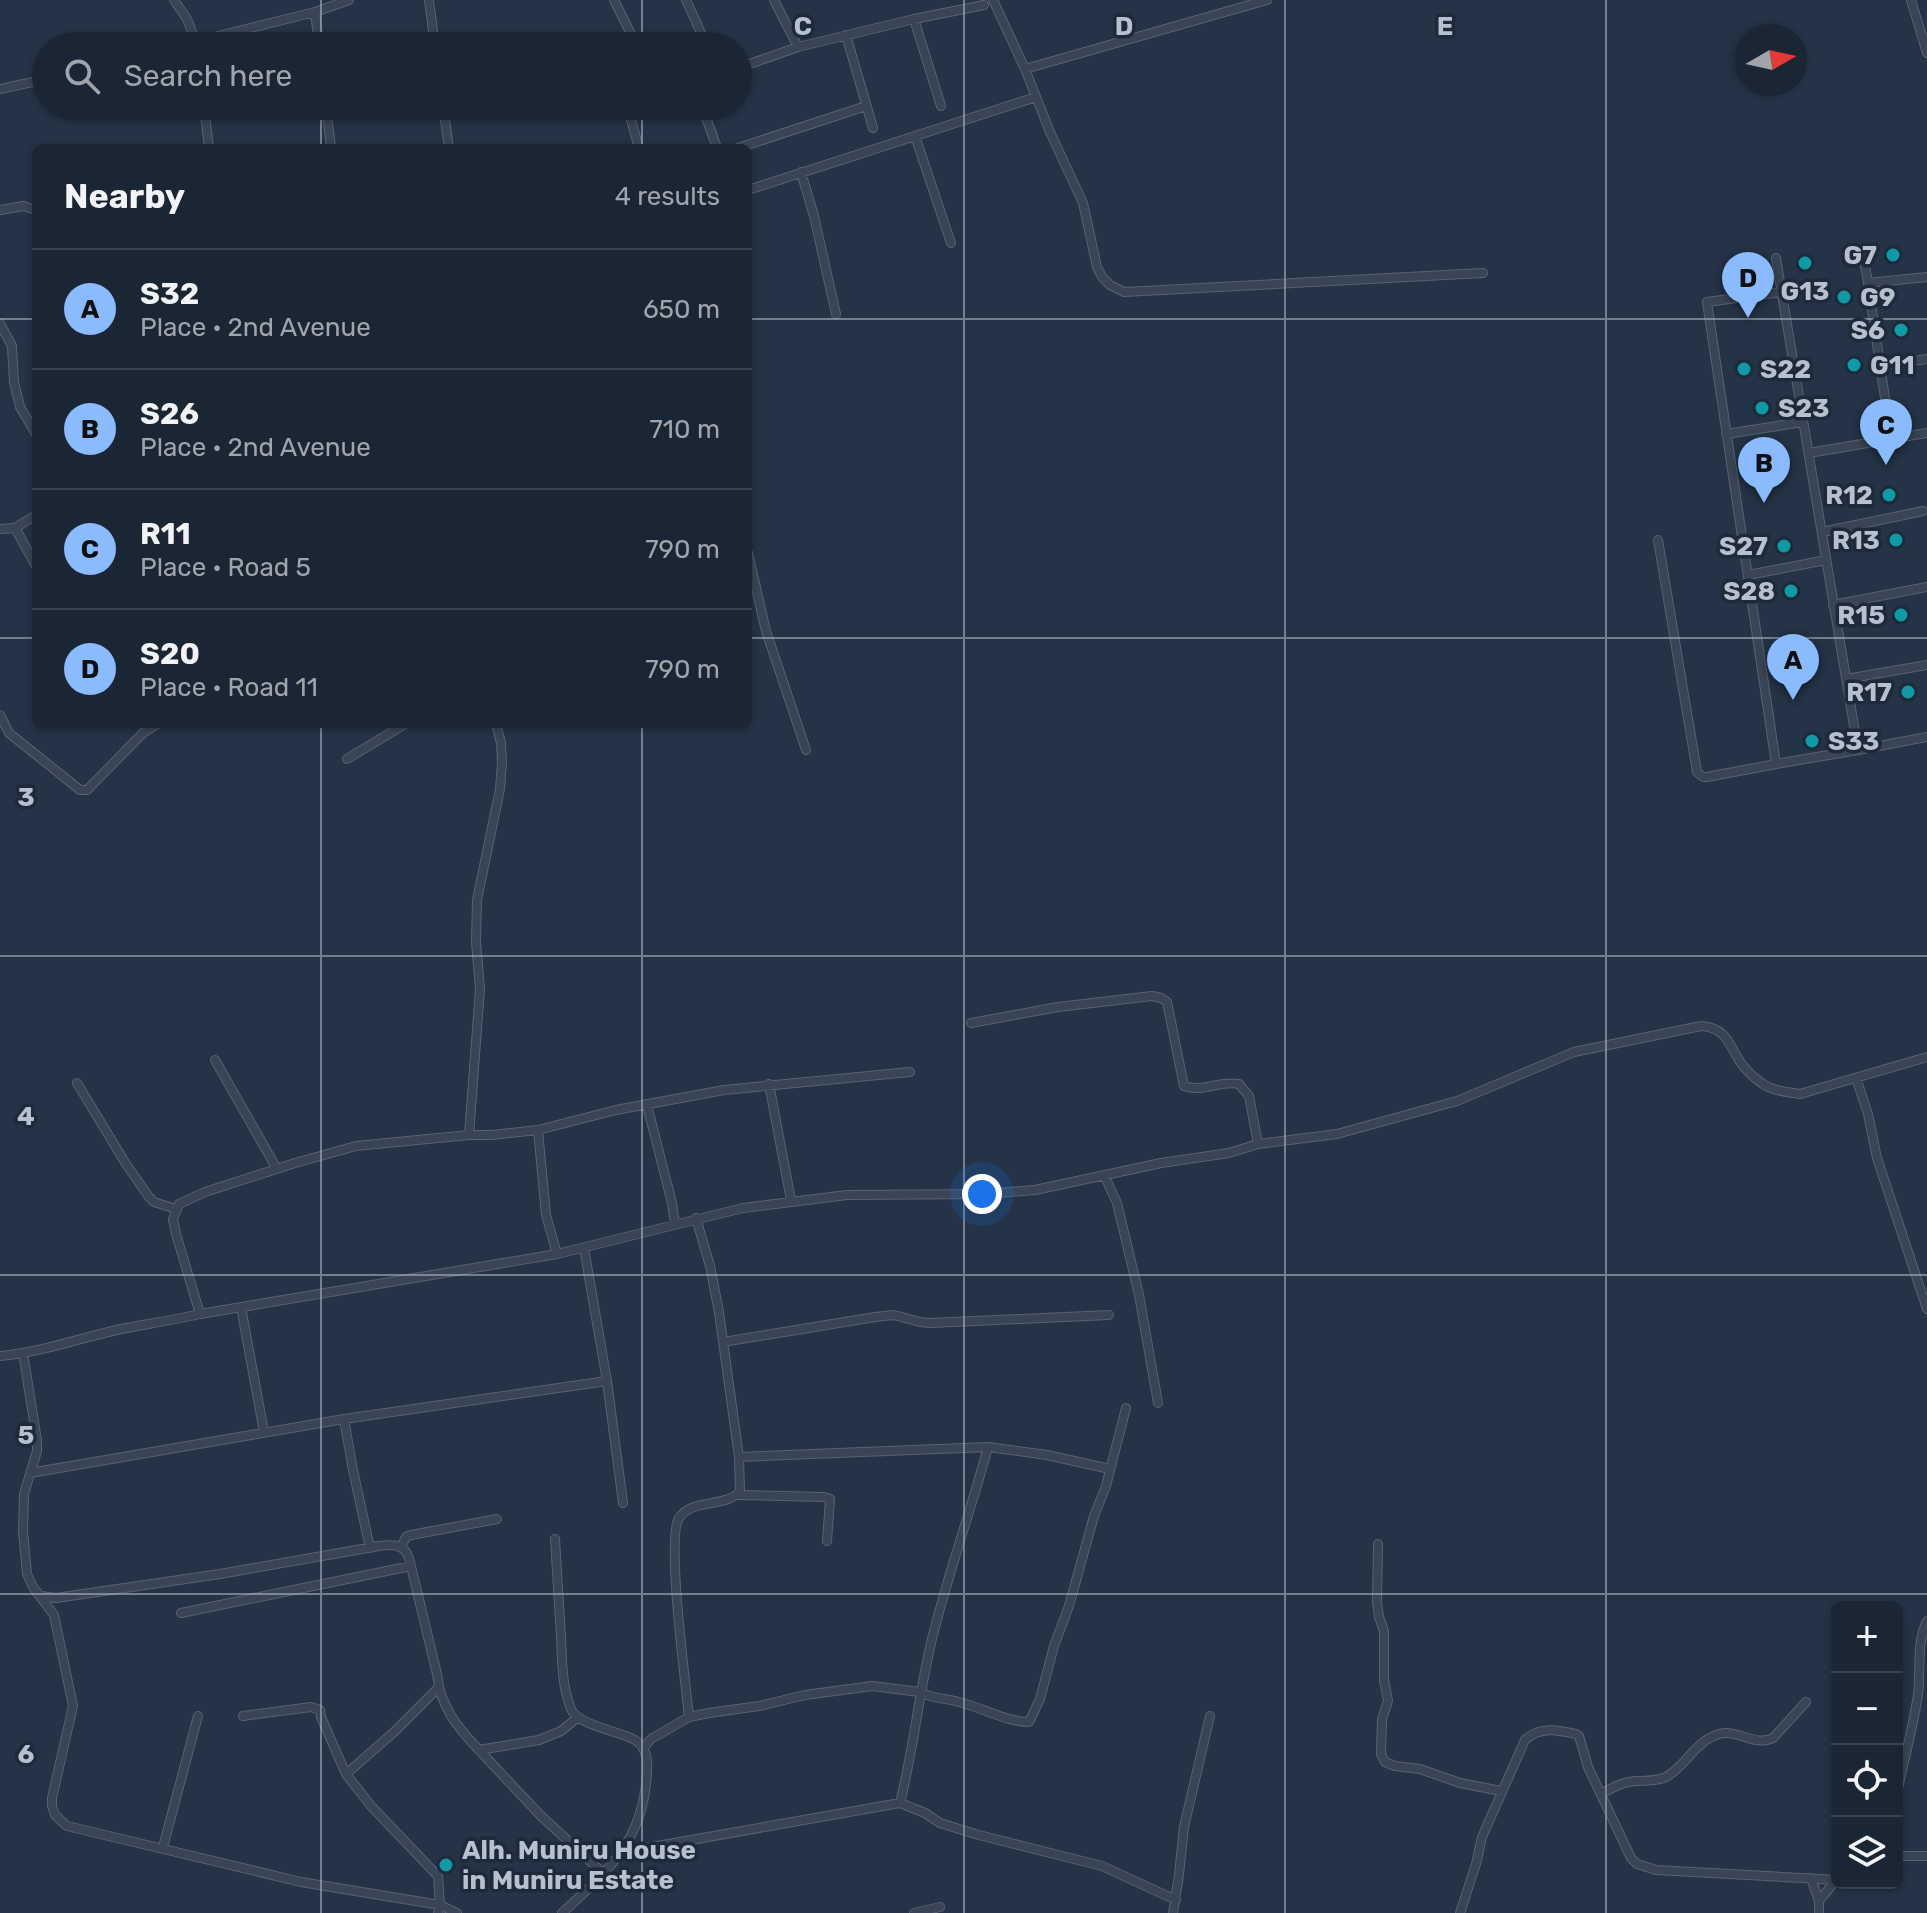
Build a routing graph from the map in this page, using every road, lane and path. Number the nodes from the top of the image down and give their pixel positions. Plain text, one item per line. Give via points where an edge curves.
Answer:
1 (174, 0) edge
2 (349, 0) edge
3 (429, 0) edge
4 (614, 0) edge
5 (686, 0) edge
6 (774, 0) edge
7 (1267, 0) edge
8 (1911, 0) edge
9 (989, 2) edge
10 (315, 12) junction
11 (914, 19) junction
12 (192, 32) edge
13 (239, 32) edge
14 (317, 32) edge
15 (433, 32) edge
16 (630, 32) edge
17 (701, 32) edge
18 (846, 35) junction
19 (798, 47) junction
20 (1927, 53) edge
21 (752, 63) edge
22 (1025, 69) junction
23 (32, 82) edge
24 (0, 89) edge
25 (1036, 97) junction
26 (866, 106) junction
27 (941, 106) dead end
28 (206, 120) edge
29 (328, 120) edge
30 (445, 120) edge
31 (631, 120) edge
32 (707, 120) edge
33 (873, 128) dead end
34 (915, 136) junction
35 (209, 144) edge
36 (331, 144) edge
37 (448, 144) edge
38 (638, 144) edge
39 (716, 144) edge
40 (750, 144) edge
41 (801, 172) junction
42 (752, 189) edge
43 (32, 209) edge
44 (0, 210) edge
45 (951, 243) dead end
46 (1862, 248) dead end
47 (1776, 258) dead end
48 (1483, 273) dead end
49 (1927, 277) edge
50 (1868, 283) junction
51 (1781, 292) junction
52 (836, 314) dead end
53 (0, 324) edge
54 (1927, 359) edge
55 (1880, 366) junction
56 (1803, 422) junction
57 (32, 427) edge
58 (1927, 433) edge
59 (1726, 434) junction
60 (1891, 439) junction
61 (1809, 453) junction
62 (1923, 511) dead end
63 (32, 517) edge
64 (15, 528) junction
65 (0, 529) edge
66 (1822, 532) junction
67 (1658, 540) dead end
68 (32, 559) edge
69 (1826, 560) junction
70 (752, 570) edge
71 (1748, 575) junction
72 (1927, 587) edge
73 (1833, 605) junction
74 (1927, 665) edge
75 (1846, 679) junction
76 (0, 715) edge
77 (148, 728) edge
78 (398, 728) edge
79 (497, 728) edge
80 (1927, 737) edge
81 (806, 750) dead end
82 (1858, 750) junction
83 (347, 759) dead end
84 (1776, 764) junction
85 (971, 1023) dead end
86 (1927, 1057) edge
87 (215, 1060) dead end
88 (910, 1072) dead end
89 (1856, 1078) junction
90 (77, 1083) dead end
91 (769, 1084) junction
92 (647, 1105) junction
93 (538, 1130) junction
94 (469, 1135) junction
95 (1258, 1144) junction
96 (277, 1169) junction
97 (1104, 1175) junction
98 (791, 1200) junction
99 (176, 1209) junction
100 (696, 1218) junction
101 (675, 1224) junction
102 (584, 1248) junction
103 (557, 1254) junction
104 (241, 1307) junction
105 (1927, 1309) edge
106 (200, 1314) junction
107 (1109, 1315) dead end
108 (723, 1342) junction
109 (23, 1353) junction
110 (0, 1356) edge
111 (607, 1381) junction
112 (1158, 1403) dead end
113 (1126, 1408) dead end
114 (344, 1419) junction
115 (264, 1432) junction
116 (988, 1447) junction
117 (739, 1457) junction
118 (1110, 1469) junction
119 (30, 1473) junction
120 (738, 1495) junction
121 (623, 1503) dead end
122 (497, 1519) dead end
123 (555, 1539) dead end
124 (827, 1541) dead end
125 (1378, 1544) dead end
126 (401, 1547) junction
127 (370, 1548) junction
128 (411, 1566) junction
129 (40, 1595) junction
130 (56, 1598) junction
131 (51, 1609) junction
132 (181, 1613) dead end
133 (1927, 1621) edge
134 (438, 1688) junction
135 (920, 1692) junction
136 (1806, 1702) dead end
137 (198, 1716) dead end
138 (243, 1716) dead end
139 (1210, 1716) dead end
140 (689, 1717) junction
141 (577, 1718) junction
142 (644, 1747) junction
143 (479, 1750) junction
144 (1903, 1765) edge
145 (346, 1774) junction
146 (1501, 1791) junction
147 (1601, 1794) junction
148 (900, 1803) junction
149 (163, 1847) junction
150 (623, 1852) junction
151 (1903, 1856) edge
152 (1927, 1856) edge
153 (604, 1874) junction
154 (1811, 1878) junction
155 (1831, 1880) edge
156 (1831, 1886) edge
157 (1176, 1900) junction
158 (1819, 1901) junction
159 (940, 1907) dead end
160 (439, 1909) edge
161 (457, 1913) edge
162 (562, 1913) edge
163 (914, 1913) edge
164 (1173, 1913) edge
165 (1460, 1913) edge
166 (1819, 1913) edge

1 - 12 street
2 - 10 street
3 - 15 street
4 - 16 street
5 - 17 street
6 - 19 street
7 - 22 street
8 - 20 street
9 - 11 street
9 - 22 street
10 - 13 street
10 - 14 street
11 - 18 street
11 - 27 street
18 - 19 street
18 - 26 street
19 - 21 street
22 - 25 street
23 - 24 street
25 - 34 street
25 - 48 street via 1083,203 1097,267 1110,285 1124,292
26 - 33 street
26 - 40 street
28 - 35 street
29 - 36 street
30 - 37 street
31 - 38 street
32 - 39 street
34 - 41 street
34 - 45 street
41 - 42 street
41 - 52 street
43 - 44 street
46 - 50 street
47 - 51 street
49 - 50 street
50 - 55 street
51 - 56 street
51 - 59 street via 1707,302
53 - 57 street via 12,346 20,407
54 - 55 street
55 - 60 street
56 - 59 street
56 - 61 street
58 - 60 street
59 - 71 street
60 - 61 street
61 - 66 street
62 - 66 street
63 - 64 street
64 - 65 street
64 - 68 street
66 - 69 street
67 - 84 street via 1697,772 1707,777
69 - 71 street
69 - 73 street
70 - 81 street via 766,631
71 - 84 street
72 - 73 street
73 - 75 street
74 - 75 street
75 - 82 street
76 - 77 street via 9,733 80,790 87,790
78 - 83 street
79 - 94 street via 500,789 477,900 480,989
80 - 82 street
82 - 84 street
85 - 95 street via 1058,1007 1161,998 1167,1002 1184,1086 1239,1084 1249,1096
86 - 89 street
87 - 96 street
88 - 91 street
89 - 95 street via 1800,1094 1765,1086 1745,1068 1727,1038 1713,1027 1701,1026 1574,1052 1457,1101 1381,1123
89 - 105 street
90 - 99 street via 149,1197
91 - 92 street
91 - 98 street
92 - 93 street
92 - 101 street
93 - 94 street
93 - 103 street via 547,1225
94 - 96 street via 356,1146
95 - 97 street
96 - 99 street via 185,1200
97 - 98 street via 1035,1190
97 - 112 street via 1117,1203 1139,1295
98 - 100 street
99 - 106 street via 176,1234
100 - 101 street
100 - 108 street
101 - 102 street
102 - 103 street
102 - 111 street
103 - 104 street
104 - 106 street
104 - 115 street
106 - 109 street
107 - 108 street via 931,1323 894,1315
108 - 117 street
109 - 110 street
109 - 119 street via 37,1440
111 - 114 street
111 - 121 street
113 - 118 street
114 - 115 street
114 - 127 street
115 - 119 street
116 - 117 street
116 - 118 street
116 - 135 street
117 - 120 street
118 - 135 street via 1029,1722
119 - 129 street via 23,1531 29,1581
120 - 124 street via 830,1499
120 - 140 street via 686,1511 677,1520 679,1622
122 - 126 street via 411,1535
123 - 141 street via 565,1689
125 - 146 street via 1377,1610 1384,1631 1388,1701 1381,1754 1395,1766
126 - 127 street
126 - 128 street
127 - 130 street
128 - 132 street
128 - 134 street
129 - 130 street
129 - 131 street
130 - 131 street
131 - 149 street via 73,1706 52,1798 55,1815 67,1826
133 - 144 street
134 - 143 street via 452,1720
134 - 145 street
135 - 140 street via 872,1686
135 - 148 street
136 - 147 street via 1767,1741 1717,1735 1696,1747 1667,1777 1618,1784
137 - 149 street
138 - 145 street via 320,1710
139 - 157 street via 1184,1827
140 - 142 street
141 - 142 street
141 - 143 street via 539,1740
142 - 150 street via 644,1802
143 - 153 street
145 - 160 street via 438,1876
146 - 147 street via 1525,1740 1551,1730 1579,1736
146 - 165 street
147 - 154 street via 1631,1858 1644,1868
148 - 150 street
148 - 157 street via 948,1825 1102,1866
149 - 160 street
150 - 153 street
151 - 152 street
153 - 162 street
154 - 155 street
154 - 158 street
156 - 158 street
157 - 164 street
158 - 166 street
159 - 163 street
160 - 161 street

